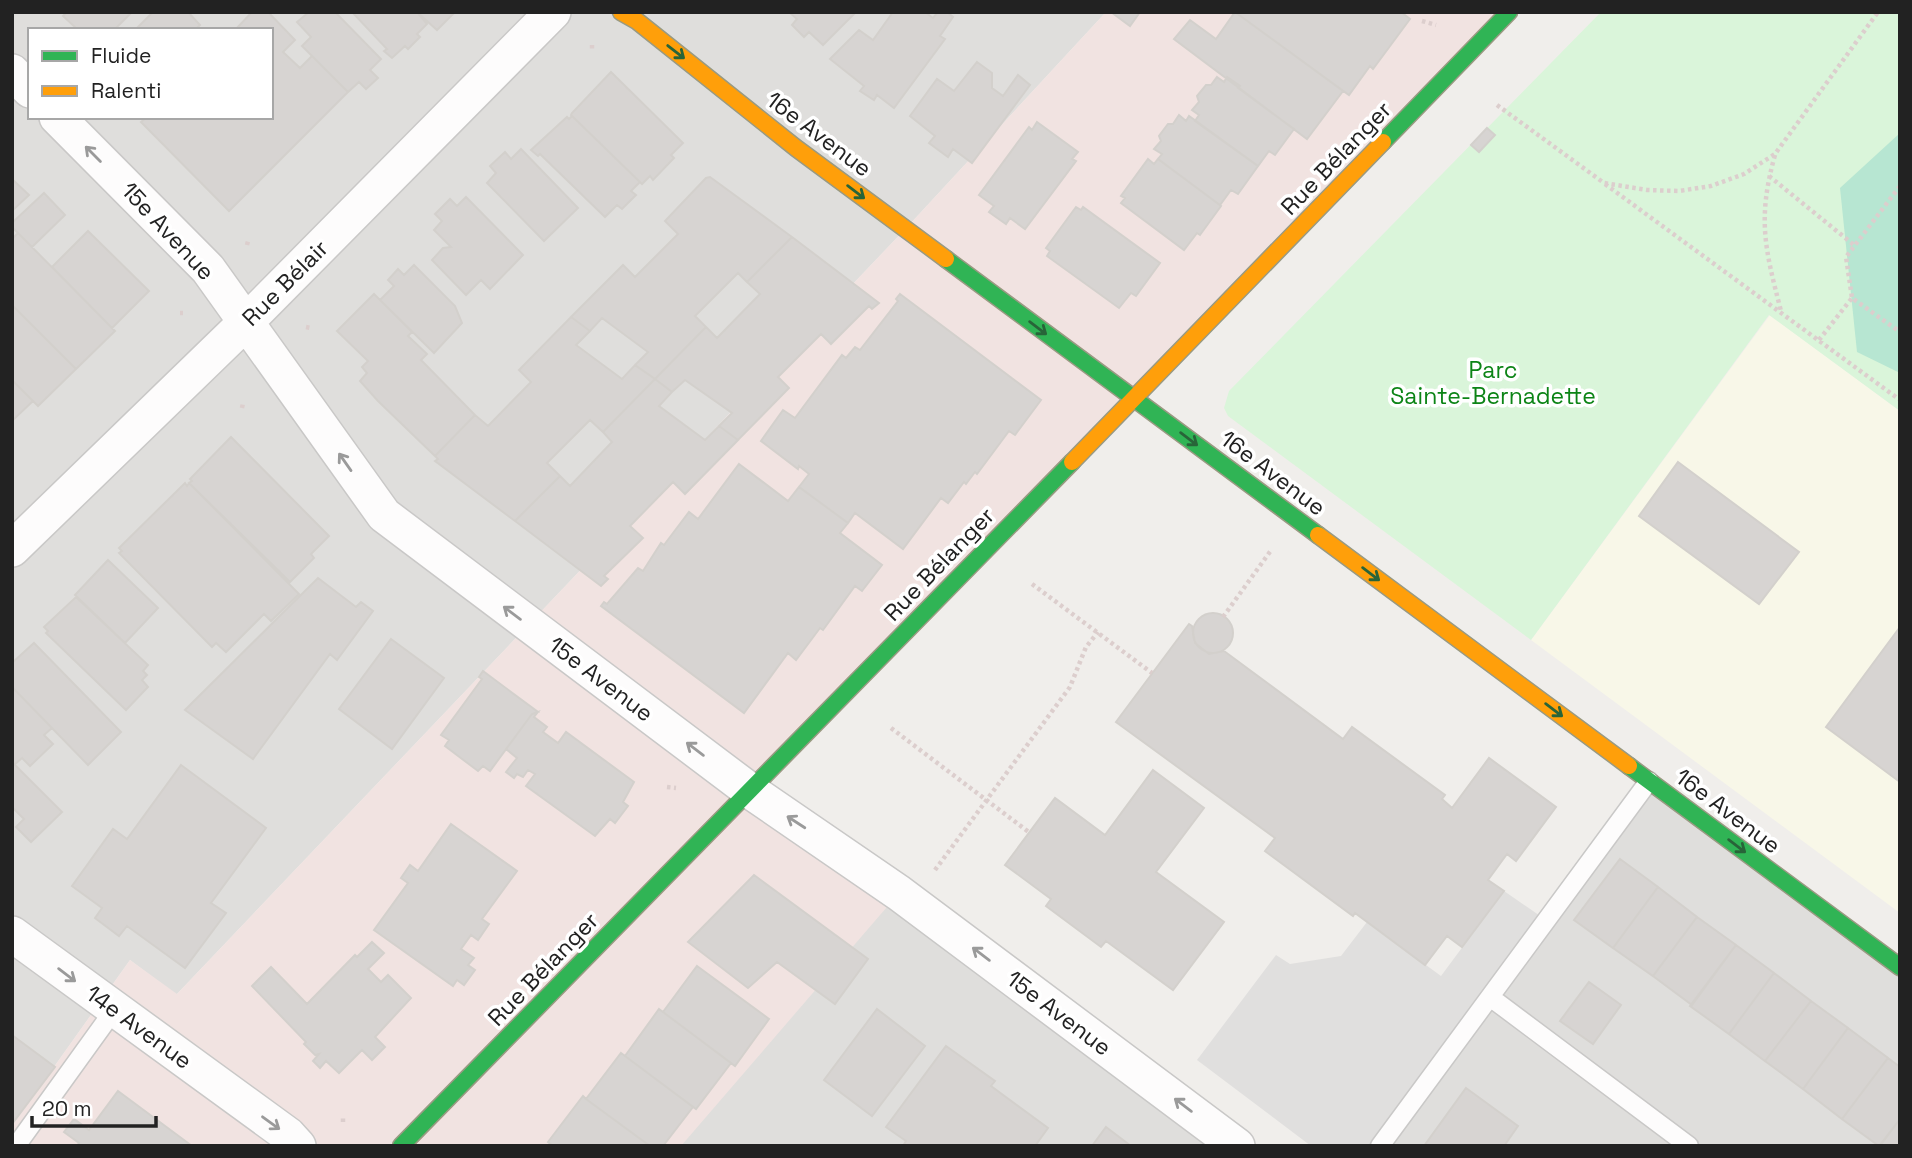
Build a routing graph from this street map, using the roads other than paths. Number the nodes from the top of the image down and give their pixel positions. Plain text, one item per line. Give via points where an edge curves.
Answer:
1 (554, 12) edge
2 (621, 12) edge
3 (1502, 14) edge
4 (12, 72) edge
5 (28, 88) edge
6 (59, 119) edge
7 (245, 324) junction
8 (1134, 398) junction
9 (12, 549) edge
10 (1649, 781) junction
11 (749, 790) junction
12 (12, 934) edge
13 (1900, 967) edge
14 (1490, 997) junction
15 (114, 1010) junction
16 (16, 1146) edge
17 (299, 1146) edge
18 (401, 1146) edge
19 (1237, 1146) edge
20 (1380, 1146) edge
21 (1689, 1146) edge

1 - 7 street, Rue Bélair
2 -> 8 street, 16e Avenue
3 - 8 street, Rue Bélanger
4 - 5 street
7 -> 6 street, 15e Avenue via 208,269
7 - 9 street, Rue Bélair
11 -> 7 street, 15e Avenue via 384,515
8 -> 10 street, 16e Avenue
8 - 11 street, Rue Bélanger
10 -> 13 street, 16e Avenue
10 - 14 lane
11 - 18 street, Rue Bélanger
19 -> 11 street, 15e Avenue via 899,893
12 -> 15 street, 14e Avenue
14 - 20 lane
14 - 21 lane
15 - 16 lane
15 -> 17 street, 14e Avenue

